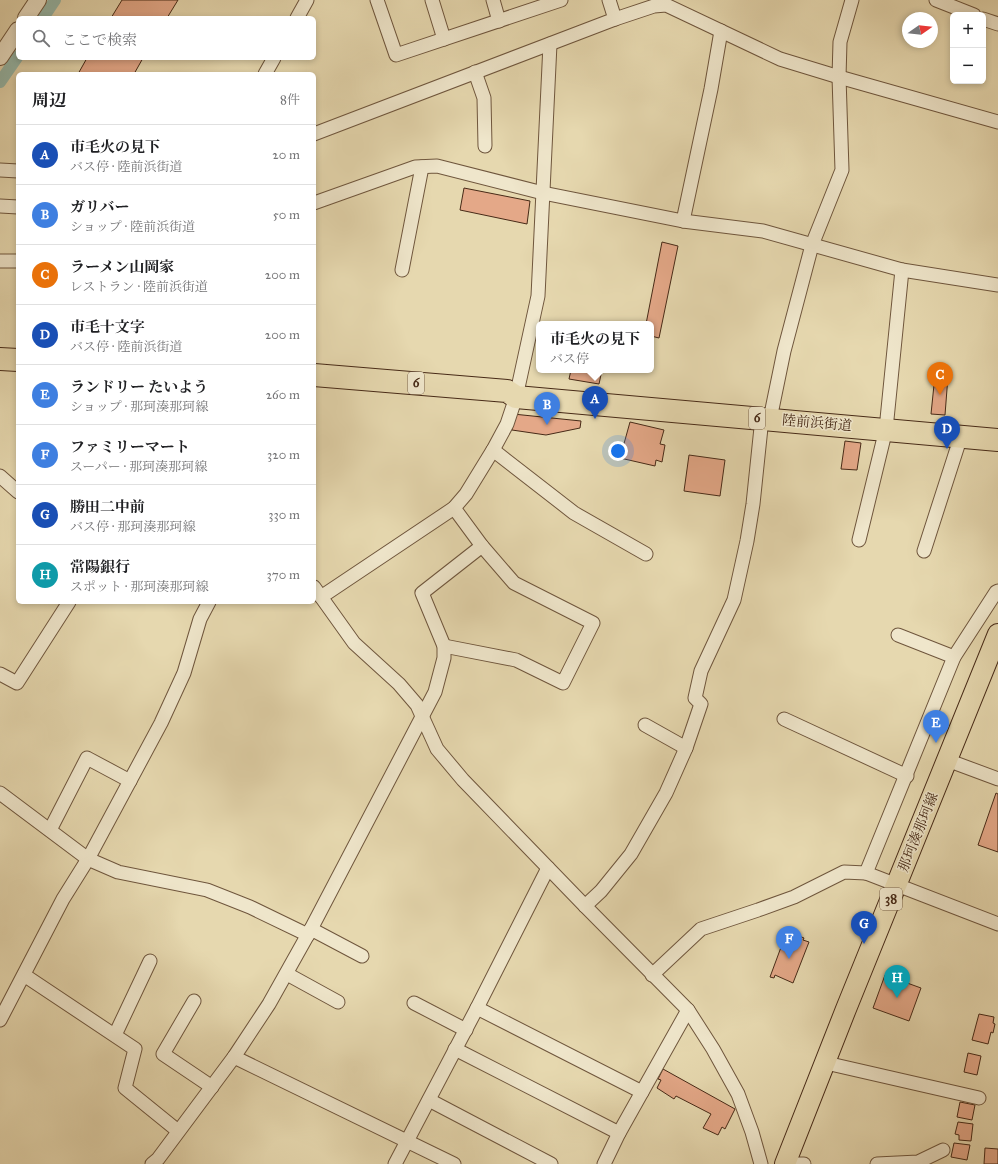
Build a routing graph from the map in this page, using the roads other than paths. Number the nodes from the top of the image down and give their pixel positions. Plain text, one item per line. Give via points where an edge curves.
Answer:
1 (38, 0) edge
2 (308, 0) edge
3 (378, 0) edge
4 (432, 0) edge
5 (492, 0) edge
6 (609, 0) edge
7 (852, 0) edge
8 (936, 0) edge
9 (554, 1) edge
10 (666, 2) edge
11 (966, 12) edge
12 (27, 16) edge
13 (298, 16) edge
14 (615, 19) junction
15 (986, 20) edge
16 (499, 21) junction
17 (998, 24) edge
18 (721, 30) junction
19 (16, 33) edge
20 (444, 39) junction
21 (550, 44) junction
22 (0, 57) edge
23 (273, 60) edge
24 (266, 72) edge
25 (476, 72) junction
26 (839, 77) junction
27 (998, 122) edge
28 (316, 133) edge
29 (485, 146) dead end
30 (422, 167) junction
31 (0, 170) edge
32 (16, 171) edge
33 (543, 193) junction
34 (316, 202) edge
35 (0, 206) edge
36 (16, 207) edge
37 (683, 221) junction
38 (812, 245) junction
39 (0, 261) edge
40 (16, 261) edge
41 (402, 270) dead end
42 (902, 270) junction
43 (998, 285) edge
44 (0, 359) edge
45 (16, 360) edge
46 (0, 373) edge
47 (16, 374) edge
48 (316, 375) edge
49 (316, 389) edge
50 (516, 396) junction
51 (766, 419) junction
52 (886, 429) junction
53 (961, 436) junction
54 (998, 440) edge
55 (493, 450) junction
56 (0, 476) edge
57 (16, 490) edge
58 (454, 508) junction
59 (859, 540) dead end
60 (482, 546) junction
61 (924, 552) dead end
62 (646, 554) dead end
63 (317, 592) edge
64 (998, 592) edge
65 (68, 604) edge
66 (208, 604) edge
67 (898, 634) dead end
68 (998, 634) edge
69 (444, 646) junction
70 (954, 657) junction
71 (0, 674) edge
72 (423, 717) junction
73 (784, 719) dead end
74 (645, 725) dead end
75 (686, 748) junction
76 (947, 760) junction
77 (907, 776) junction
78 (998, 779) edge
79 (130, 781) junction
80 (0, 793) edge
81 (50, 830) junction
82 (88, 859) junction
83 (548, 868) junction
84 (866, 873) junction
85 (897, 885) junction
86 (585, 906) junction
87 (998, 924) edge
88 (309, 932) junction
89 (362, 956) dead end
90 (150, 961) dead end
91 (287, 974) junction
92 (24, 975) junction
93 (652, 975) junction
94 (194, 1001) dead end
95 (338, 1002) dead end
96 (414, 1003) dead end
97 (477, 1008) junction
98 (688, 1010) junction
99 (0, 1020) edge
100 (466, 1030) junction
101 (115, 1035) junction
102 (455, 1049) junction
103 (234, 1057) junction
104 (826, 1063) junction
105 (212, 1087) junction
106 (642, 1092) junction
107 (979, 1098) dead end
108 (428, 1100) junction
109 (178, 1131) junction
110 (619, 1133) junction
111 (407, 1140) junction
112 (943, 1150) dead end
113 (152, 1164) edge
114 (395, 1164) edge
115 (454, 1164) edge
116 (551, 1164) edge
117 (604, 1164) edge
118 (761, 1164) edge
119 (785, 1164) edge
120 (804, 1164) edge
121 (877, 1164) edge

1 - 12 street
2 - 13 street
3 - 20 street via 396,55
4 - 20 street
5 - 16 street
6 - 14 street
7 - 26 street via 840,42
8 - 11 street
9 - 16 street
10 - 14 street
10 - 18 street
14 - 21 street
15 - 17 street
16 - 20 street
18 - 26 street via 780,58
18 - 37 street
19 - 22 street
21 - 25 street
21 - 33 street
23 - 24 street
25 - 28 street
25 - 29 street via 484,98
26 - 27 street
26 - 38 street via 842,170
30 - 33 street via 436,166
30 - 34 street via 415,167
30 - 41 street
31 - 32 street
33 - 37 street
33 - 50 street via 538,296
35 - 36 street
37 - 38 street via 763,231
38 - 42 street
38 - 51 street
39 - 40 street
42 - 43 street
42 - 52 street
44 - 45 highway
46 - 47 highway
48 - 50 highway, 陸前浜街道 / 6 via 506,390
49 - 50 highway, 陸前浜街道 / 6 via 505,403
50 - 51 highway, 陸前浜街道 / 6
50 - 55 street via 507,424
51 - 52 highway, 陸前浜街道 / 6
51 - 75 street via 747,541 734,600 701,671 695,698 702,704
52 - 53 highway, 陸前浜街道 / 6
52 - 59 street
53 - 54 highway, 陸前浜街道 / 6
53 - 61 street
55 - 58 street via 466,494
55 - 62 street via 574,513
56 - 57 street
58 - 60 street
58 - 63 street
60 - 69 street via 422,594
60 - 69 street via 514,583 593,623 563,683 516,660
63 - 72 street via 354,643 399,684 417,705
64 - 70 street
65 - 71 street via 17,683
66 - 79 street via 200,618 184,673
67 - 70 street
68 - 76 main road, 那珂湊那珂線 / 38
69 - 72 street via 444,658 435,692
70 - 77 street
72 - 83 street via 437,749 463,780
72 - 88 street
73 - 77 street
74 - 75 street
75 - 86 street via 666,792 631,854 601,891
76 - 78 street
76 - 85 main road, 那珂湊那珂線 / 38
77 - 84 street
79 - 81 street via 87,758
79 - 82 street
80 - 81 street
81 - 82 street
82 - 88 street via 118,872 207,890
82 - 92 street via 63,899
83 - 86 street
83 - 97 street
84 - 85 street
84 - 93 street via 844,872 794,897 701,929
85 - 87 street
85 - 104 main road, 那珂湊那珂線 / 38
86 - 93 street
88 - 89 street
88 - 91 street
90 - 101 street
91 - 95 street
91 - 103 street
92 - 99 street
92 - 101 street
93 - 98 street
94 - 105 street via 163,1054
96 - 100 street
97 - 100 street
97 - 106 street
98 - 106 street
98 - 118 street via 738,1094
100 - 102 street
101 - 109 street via 135,1049 126,1088
102 - 108 street
102 - 110 street
103 - 105 street
103 - 111 street
104 - 107 street
104 - 119 main road, 那珂湊那珂線 / 38
105 - 109 street
106 - 110 street
108 - 111 street
108 - 116 street
109 - 113 street
110 - 117 street
111 - 114 street
111 - 115 street
112 - 121 street via 918,1162
119 - 120 street

